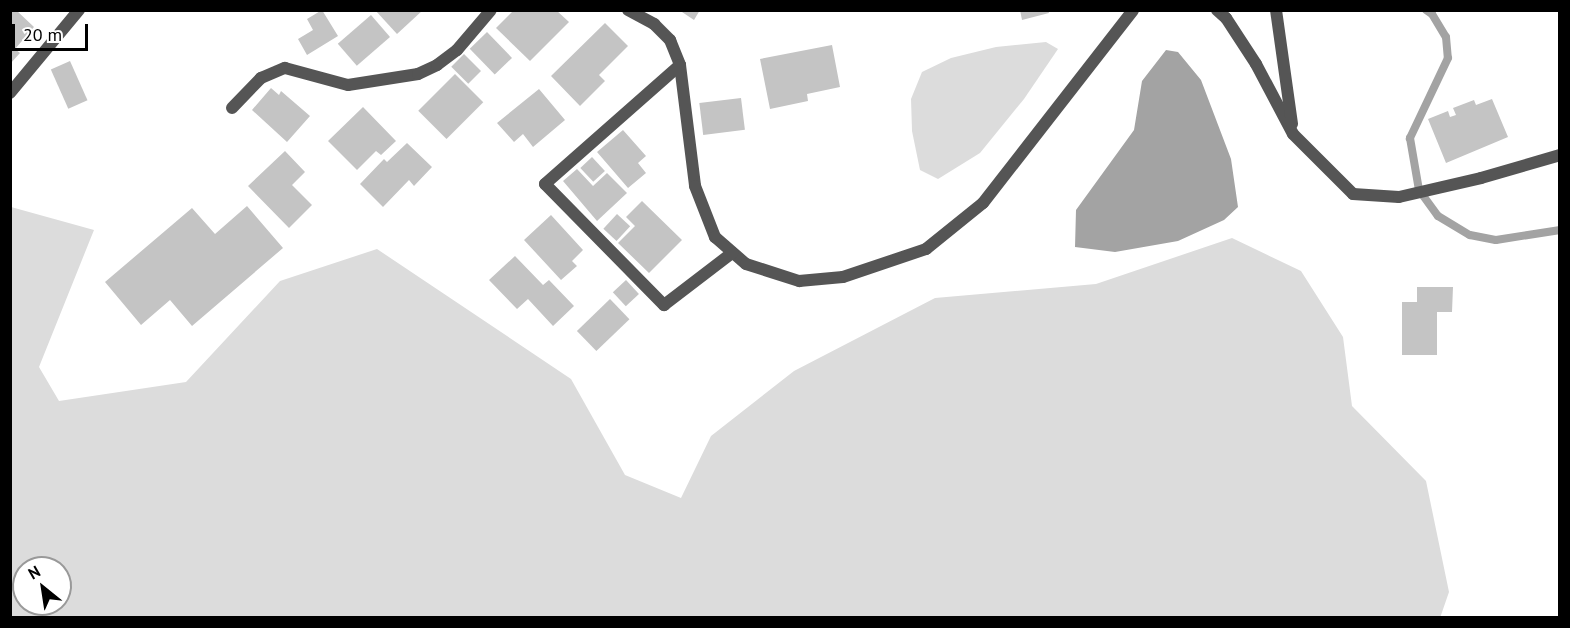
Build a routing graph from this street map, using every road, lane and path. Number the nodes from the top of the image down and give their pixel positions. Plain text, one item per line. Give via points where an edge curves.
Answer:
1 (79, 10) edge
2 (491, 10) edge
3 (628, 10) edge
4 (1133, 10) edge
5 (1217, 10) edge
6 (1276, 10) edge
7 (680, 65) junction
8 (10, 93) edge
9 (232, 108) dead end
10 (1293, 134) junction
11 (1560, 155) edge
12 (732, 254) junction

1 - 8 street
2 - 9 street via 457,50 418,75 348,85 285,68 261,78
3 - 7 street via 654,24 670,40
4 - 12 street via 983,203 926,249 843,278 799,280 746,264
5 - 10 street via 1256,64
6 - 10 street
7 - 12 street via 695,186 715,237
7 - 12 street via 545,184 664,306
10 - 11 street via 1353,194 1399,197

